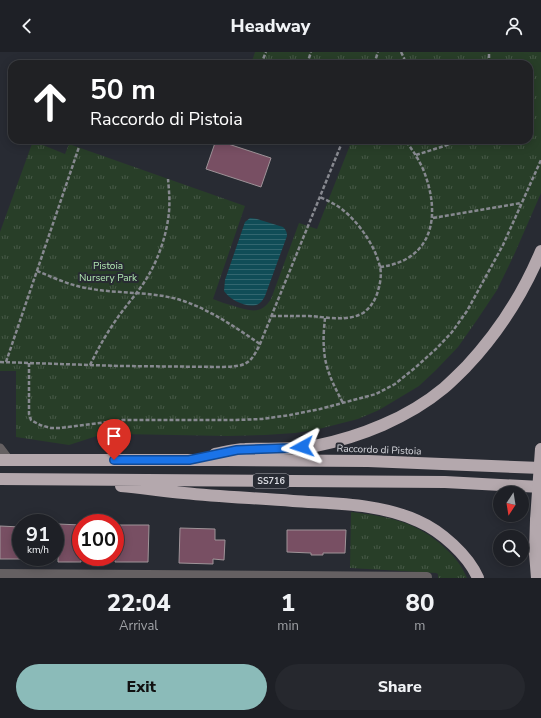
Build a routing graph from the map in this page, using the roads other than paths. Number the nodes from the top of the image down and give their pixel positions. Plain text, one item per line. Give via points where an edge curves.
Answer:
1 (541, 251) edge
2 (0, 448) edge
3 (541, 449) edge
4 (4, 460) edge
5 (189, 460) junction
6 (541, 468) edge
7 (0, 479) edge
8 (64, 479) junction
9 (498, 485) junction
10 (541, 487) edge
11 (541, 492) edge
12 (0, 574) edge
13 (251, 577) edge
14 (427, 577) dead end
15 (478, 578) edge
16 (537, 578) edge

1 - 5 highway via 519,297 491,338 444,388 407,414 386,424 314,446 237,450
2 - 4 lane
3 - 16 highway, bridge via 536,520
4 - 5 highway, Raccordo di Pistoia / SS716
5 - 6 highway, Raccordo di Pistoia / SS716 via 368,461
7 - 8 highway, SS716
8 - 9 highway, SS716 via 445,482
8 - 15 highway via 186,493 344,504 394,512 419,521 453,544 470,563
9 - 10 highway, SS716
9 - 11 highway
12 - 13 street
13 - 14 street

